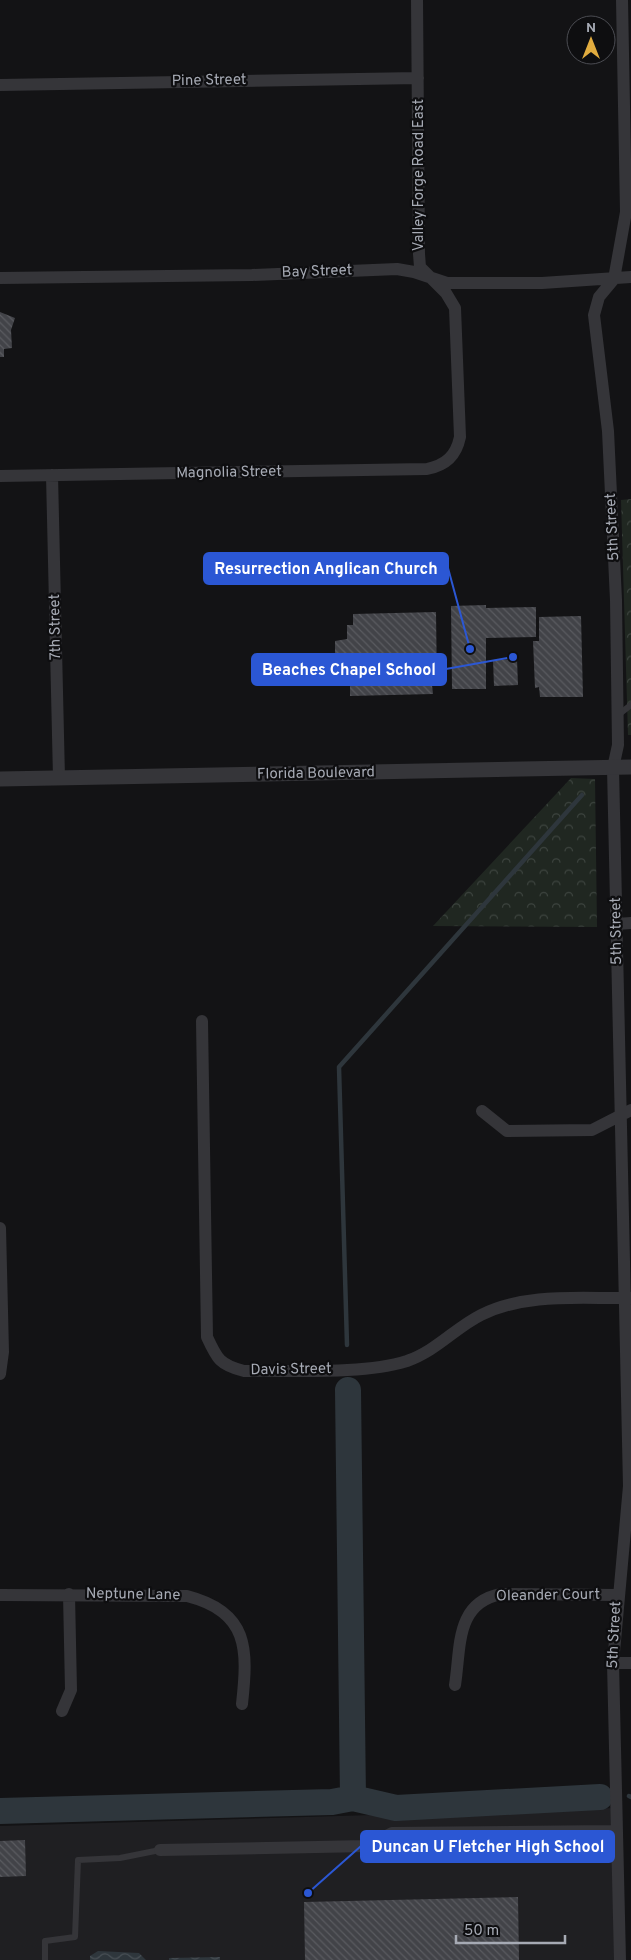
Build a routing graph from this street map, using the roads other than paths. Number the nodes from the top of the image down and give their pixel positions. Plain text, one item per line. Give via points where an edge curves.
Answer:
1 (417, 0) edge
2 (622, 0) edge
3 (627, 72) edge
4 (418, 78) junction
5 (0, 85) edge
6 (631, 277) edge
7 (0, 278) edge
8 (431, 278) junction
9 (614, 279) junction
10 (454, 455) joint
11 (52, 475) junction
12 (0, 476) edge
13 (631, 705) edge
14 (618, 715) junction
15 (613, 768) junction
16 (631, 768) edge
17 (59, 778) junction
18 (0, 780) edge
19 (617, 924) junction
20 (631, 924) edge
21 (202, 1022) dead end
22 (482, 1111) dead end
23 (625, 1113) edge
24 (0, 1228) edge
25 (627, 1298) edge
26 (0, 1374) edge
27 (630, 1486) edge
28 (69, 1594) junction
29 (0, 1595) edge
30 (618, 1595) junction
31 (613, 1663) junction
32 (631, 1663) edge
33 (455, 1684) dead end
34 (242, 1704) dead end
35 (62, 1711) dead end
36 (617, 1831) junction
37 (160, 1850) joint
38 (45, 1960) edge
39 (620, 1960) edge

1 - 4 street, Valley Forge Road East
2 - 3 street, 5th Street
3 - 9 street, 5th Street via 626,212
4 - 5 street, Pine Street
4 - 8 street, Valley Forge Road East via 419,254 420,267
6 - 9 street, Bay Street
7 - 8 street, Bay Street via 252,275 397,269
8 - 9 street, Bay Street via 447,284
8 - 10 street, Valley Forge Road East via 455,308 460,437
9 - 14 street, 5th Street via 599,297 594,315 608,431
10 - 11 street, Magnolia Street via 438,467 427,469
11 - 12 street, Magnolia Street
11 - 17 street, 7th Street
13 - 14 lane
14 - 15 street, 5th Street via 618,745
15 - 16 street, Florida Boulevard
15 - 17 street, Florida Boulevard
15 - 19 street, 5th Street
17 - 18 street, Florida Boulevard
19 - 20 street
19 - 23 street, 5th Street
21 - 25 street, Davis Street via 207,1337 216,1358 229,1367 244,1371 375,1368 408,1360 436,1347 480,1315 509,1303
22 - 23 street via 507,1130 592,1130
23 - 25 street, 5th Street
24 - 26 street via 3,1352
25 - 27 street, 5th Street
27 - 30 street, 5th Street
28 - 29 street, Neptune Lane
28 - 34 street, Neptune Lane via 186,1596 218,1608 231,1620 244,1645 246,1666
28 - 35 street via 71,1690
30 - 31 street, 5th Street
30 - 33 street, Oleander Court via 501,1594 487,1597 466,1616
31 - 32 street
31 - 36 street, 5th Street
36 - 37 street via 392,1833 367,1846
36 - 39 street, 5th Street
37 - 38 lane via 120,1858 78,1860 75,1937 45,1941

